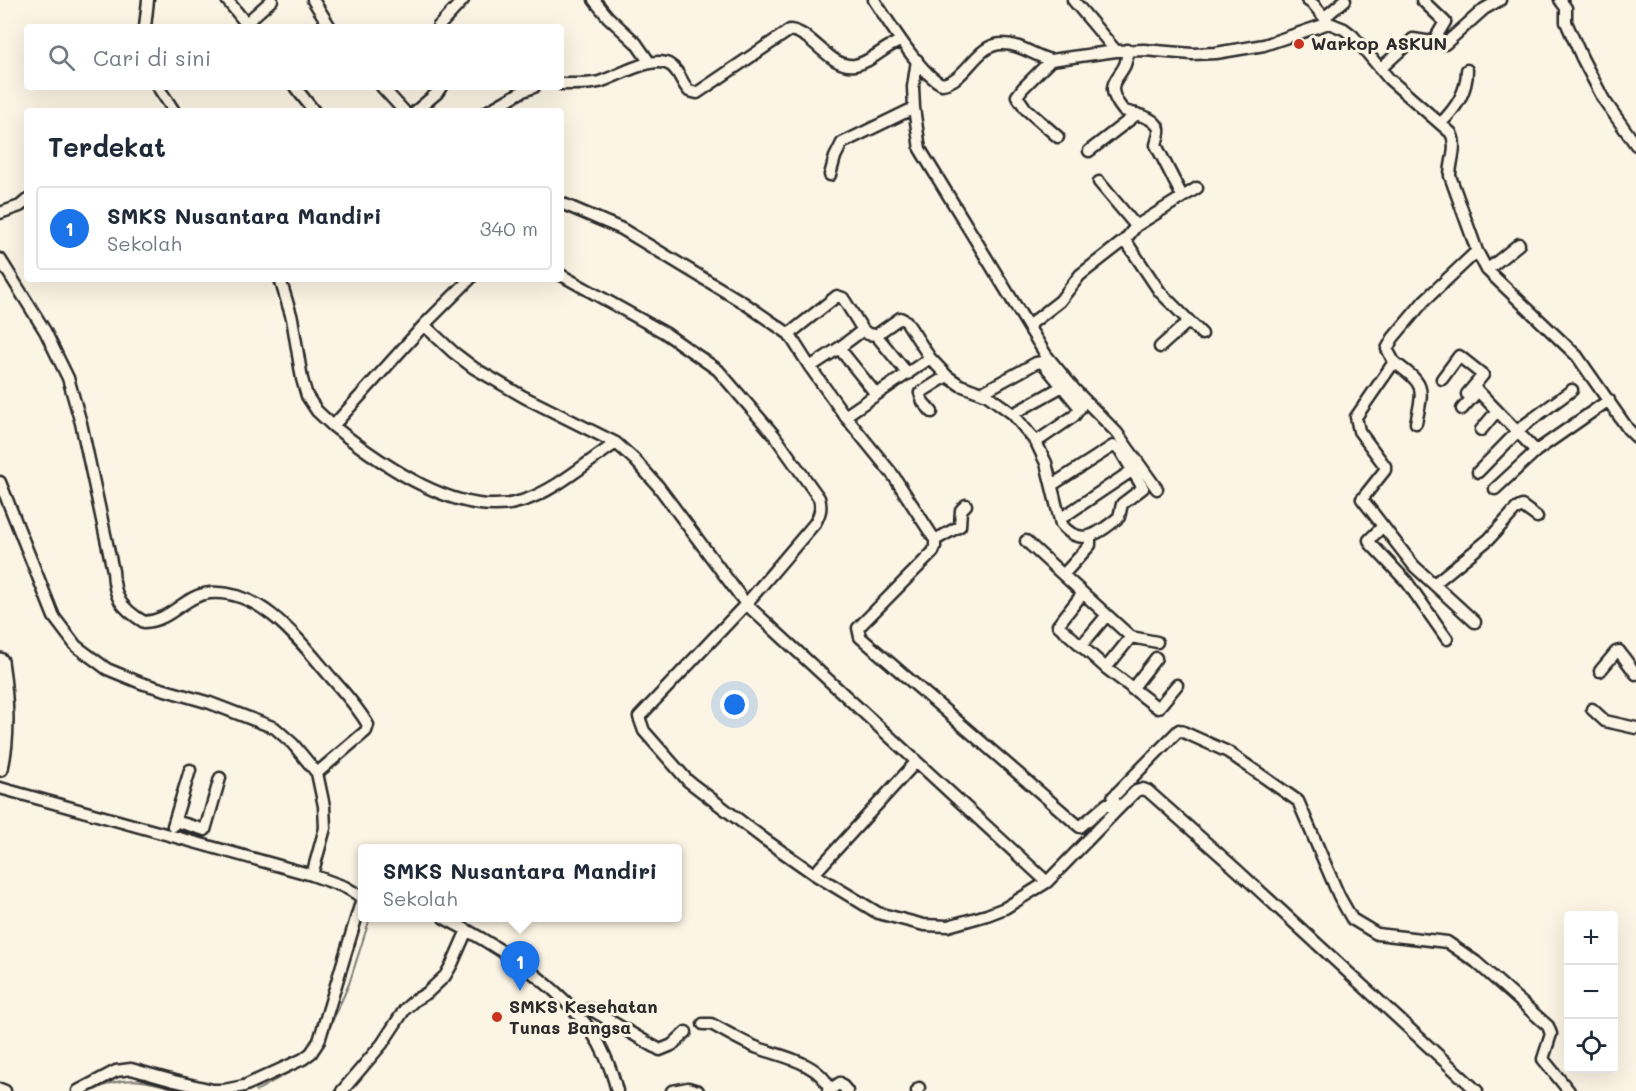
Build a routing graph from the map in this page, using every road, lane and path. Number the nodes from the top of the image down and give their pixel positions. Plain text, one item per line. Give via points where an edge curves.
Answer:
1 (148, 0) edge
2 (227, 0) edge
3 (272, 0) edge
4 (313, 0) edge
5 (463, 0) edge
6 (594, 0) edge
7 (874, 0) edge
8 (1073, 0) edge
9 (1307, 0) edge
10 (1345, 0) edge
11 (1422, 0) edge
12 (1500, 0) edge
13 (1560, 0) edge
14 (1329, 16) junction
15 (145, 24) edge
16 (246, 24) edge
17 (248, 24) edge
18 (328, 24) edge
19 (441, 24) edge
20 (901, 41) junction
21 (1433, 42) junction
22 (1121, 50) junction
23 (917, 60) junction
24 (1052, 60) junction
25 (650, 63) junction
26 (1382, 66) junction
27 (1467, 70) dead end
28 (564, 84) edge
29 (160, 90) edge
30 (297, 90) edge
31 (385, 90) edge
32 (439, 90) edge
33 (526, 90) edge
34 (172, 108) edge
35 (312, 108) edge
36 (401, 108) edge
37 (420, 108) edge
38 (493, 108) edge
39 (914, 108) junction
40 (1137, 114) junction
41 (1445, 119) junction
42 (1058, 137) dead end
43 (1636, 144) edge
44 (1089, 151) dead end
45 (830, 175) dead end
46 (1099, 182) dead end
47 (1197, 188) dead end
48 (1182, 196) junction
49 (24, 203) edge
50 (564, 204) edge
51 (0, 213) edge
52 (1136, 226) junction
53 (1125, 240) junction
54 (1519, 244) dead end
55 (1477, 251) junction
56 (0, 258) edge
57 (1489, 269) junction
58 (564, 277) edge
59 (281, 282) edge
60 (467, 282) edge
61 (1189, 321) junction
62 (424, 325) junction
63 (1028, 326) junction
64 (863, 330) junction
65 (789, 334) junction
66 (1202, 334) dead end
67 (876, 335) junction
68 (1160, 347) dead end
69 (839, 348) junction
70 (930, 358) junction
71 (1394, 362) junction
72 (810, 367) junction
73 (908, 374) junction
74 (947, 376) junction
75 (1442, 379) dead end
76 (1061, 387) junction
77 (1472, 390) junction
78 (1572, 390) dead end
79 (983, 392) junction
80 (876, 394) junction
81 (1609, 400) junction
82 (1462, 408) dead end
83 (932, 412) dead end
84 (1496, 412) junction
85 (1013, 414) junction
86 (845, 416) junction
87 (1416, 423) dead end
88 (333, 426) junction
89 (1481, 430) dead end
90 (1517, 432) junction
91 (1636, 437) edge
92 (1036, 442) junction
93 (616, 443) junction
94 (1536, 451) junction
95 (1134, 470) junction
96 (1478, 472) dead end
97 (0, 482) edge
98 (1052, 485) junction
99 (1157, 489) dead end
100 (1495, 489) dead end
101 (966, 505) dead end
102 (1538, 517) dead end
103 (1060, 519) junction
104 (1383, 526) junction
105 (1090, 536) junction
106 (935, 540) junction
107 (1026, 542) dead end
108 (1063, 575) junction
109 (1434, 584) junction
110 (1083, 593) junction
111 (746, 604) junction
112 (1107, 615) junction
113 (1474, 622) dead end
114 (1131, 637) junction
115 (1447, 639) dead end
116 (1157, 642) dead end
117 (1082, 646) junction
118 (1156, 658) dead end
119 (0, 661) edge
120 (1106, 668) junction
121 (1600, 671) dead end
122 (1636, 674) edge
123 (1177, 685) dead end
124 (1132, 689) junction
125 (1592, 710) dead end
126 (1636, 728) edge
127 (916, 762) junction
128 (0, 768) edge
129 (190, 770) dead end
130 (317, 773) junction
131 (220, 778) dead end
132 (0, 788) edge
133 (1117, 810) junction
134 (175, 821) junction
135 (1080, 827) junction
136 (171, 835) junction
137 (1094, 835) junction
138 (814, 874) junction
139 (312, 875) junction
140 (1047, 882) junction
141 (358, 895) edge
142 (358, 914) edge
143 (452, 922) edge
144 (467, 930) junction
145 (577, 1014) junction
146 (704, 1024) dead end
147 (686, 1032) dead end
148 (175, 1086) edge
149 (0, 1089) edge
150 (829, 1090) edge
151 (4, 1091) edge
152 (78, 1091) edge
153 (342, 1091) edge
154 (617, 1091) edge
155 (672, 1091) edge
156 (698, 1091) edge
157 (848, 1091) edge
158 (1477, 1091) edge
159 (1569, 1091) edge

1 - 15 street
2 - 16 street
3 - 17 street
4 - 18 street
5 - 19 street
6 - 25 street
7 - 20 street
8 - 22 street
9 - 14 street
10 - 14 street
11 - 21 street via 1445,22
12 - 21 street via 1445,44
13 - 43 street via 1566,8 1572,37 1604,100
14 - 22 street via 1264,45 1216,54
14 - 26 street
20 - 23 street
20 - 25 street via 864,62 848,65 790,30 697,93 689,91 668,64
21 - 26 street via 1413,39
22 - 24 street
22 - 40 street via 1127,62 1112,89 1123,110
23 - 24 street via 942,84 953,80 986,49 999,44 1022,47
23 - 39 street
24 - 42 street via 1017,96
25 - 28 street via 598,82
26 - 41 street
27 - 41 street via 1465,88
29 - 34 street
30 - 35 street
31 - 36 street
32 - 37 street
33 - 38 street
39 - 45 street via 842,143
39 - 63 street via 920,149
40 - 44 street
40 - 48 street via 1158,128 1157,148
41 - 55 street via 1454,138 1450,176
46 - 52 street
47 - 48 street
48 - 52 street
49 - 51 street
50 - 65 street via 622,229
52 - 53 street
53 - 61 street via 1160,292
53 - 63 street via 1080,275 1060,301
54 - 57 street
55 - 57 street
55 - 71 street via 1424,301 1393,338 1387,349
56 - 130 street via 45,331 68,378 81,423 114,590 121,604 144,622 156,622 192,598 209,593 227,594 272,615 308,650 368,725
57 - 81 street via 1577,356
58 - 111 street via 665,333 718,370 774,435 819,498 820,514 815,523
59 - 88 street via 307,396
60 - 62 street
61 - 66 street
61 - 68 street
62 - 88 street
62 - 93 street via 474,368
63 - 99 street via 1046,355 1117,433
64 - 65 street via 843,298 837,296
64 - 67 street
64 - 69 street
65 - 72 street
67 - 70 street via 903,319
67 - 73 street
69 - 72 street
69 - 80 street
70 - 73 street
70 - 74 street
71 - 87 street via 1419,383 1422,396
71 - 104 street via 1356,417 1361,434 1384,463 1385,470 1362,499
72 - 86 street
73 - 80 street
74 - 79 street
74 - 83 street via 920,393
75 - 77 street via 1460,356 1483,375
76 - 79 street via 1040,362
76 - 85 street
76 - 92 street via 1080,408
77 - 82 street
77 - 84 street
78 - 90 street
79 - 85 street
80 - 86 street
81 - 91 street
81 - 94 street
84 - 89 street
84 - 90 street
85 - 92 street
86 - 106 street via 892,475
88 - 93 street via 379,459 436,491 484,506 521,502 542,493
90 - 94 street
90 - 96 street
92 - 98 street
93 - 111 street via 658,486
94 - 100 street
95 - 98 street via 1120,450 1113,447
95 - 103 street
95 - 105 street via 1141,491 1122,504 1119,517
97 - 130 street via 54,617 76,646 107,669 275,728
98 - 103 street
101 - 106 street via 961,510 960,526
102 - 109 street via 1522,507 1516,509 1489,539
103 - 105 street via 1071,534
104 - 109 street via 1409,561
104 - 115 street via 1370,543 1407,582
105 - 108 street via 1090,545
106 - 135 street via 933,552 858,628 860,637
107 - 108 street
108 - 110 street
109 - 113 street
110 - 112 street
110 - 117 street via 1058,625
111 - 127 street
111 - 138 street via 639,717 644,731 688,781
112 - 114 street
112 - 117 street
114 - 116 street
114 - 120 street
117 - 120 street
118 - 124 street
119 - 128 highway via 5,695
120 - 124 street
121 - 122 street via 1619,651
123 - 124 street via 1158,708
125 - 126 street via 1605,721
127 - 138 street
127 - 140 street
129 - 134 street
130 - 139 street via 325,828
131 - 134 street via 205,830
132 - 136 street
133 - 135 street via 1107,804
133 - 137 street
133 - 158 street via 1136,791 1148,791
133 - 159 street via 1113,797 1179,730 1228,752 1298,801 1352,920 1377,934 1447,942 1476,962 1548,1026 1551,1034 1543,1059
134 - 136 street
135 - 137 street
136 - 139 street
137 - 140 street
138 - 140 street via 878,913 924,925 948,926 1005,908
139 - 141 street
142 - 148 street via 319,1041 311,1053 234,1089
143 - 144 street
144 - 145 street via 502,951
144 - 153 street via 445,976 405,1009 382,1044
145 - 147 street via 590,1010 660,1050 672,1046
145 - 154 street via 605,1055
146 - 150 street via 801,1063 824,1079
148 - 152 street via 137,1069 125,1069
149 - 151 street
150 - 157 street via 840,1083
155 - 156 street

